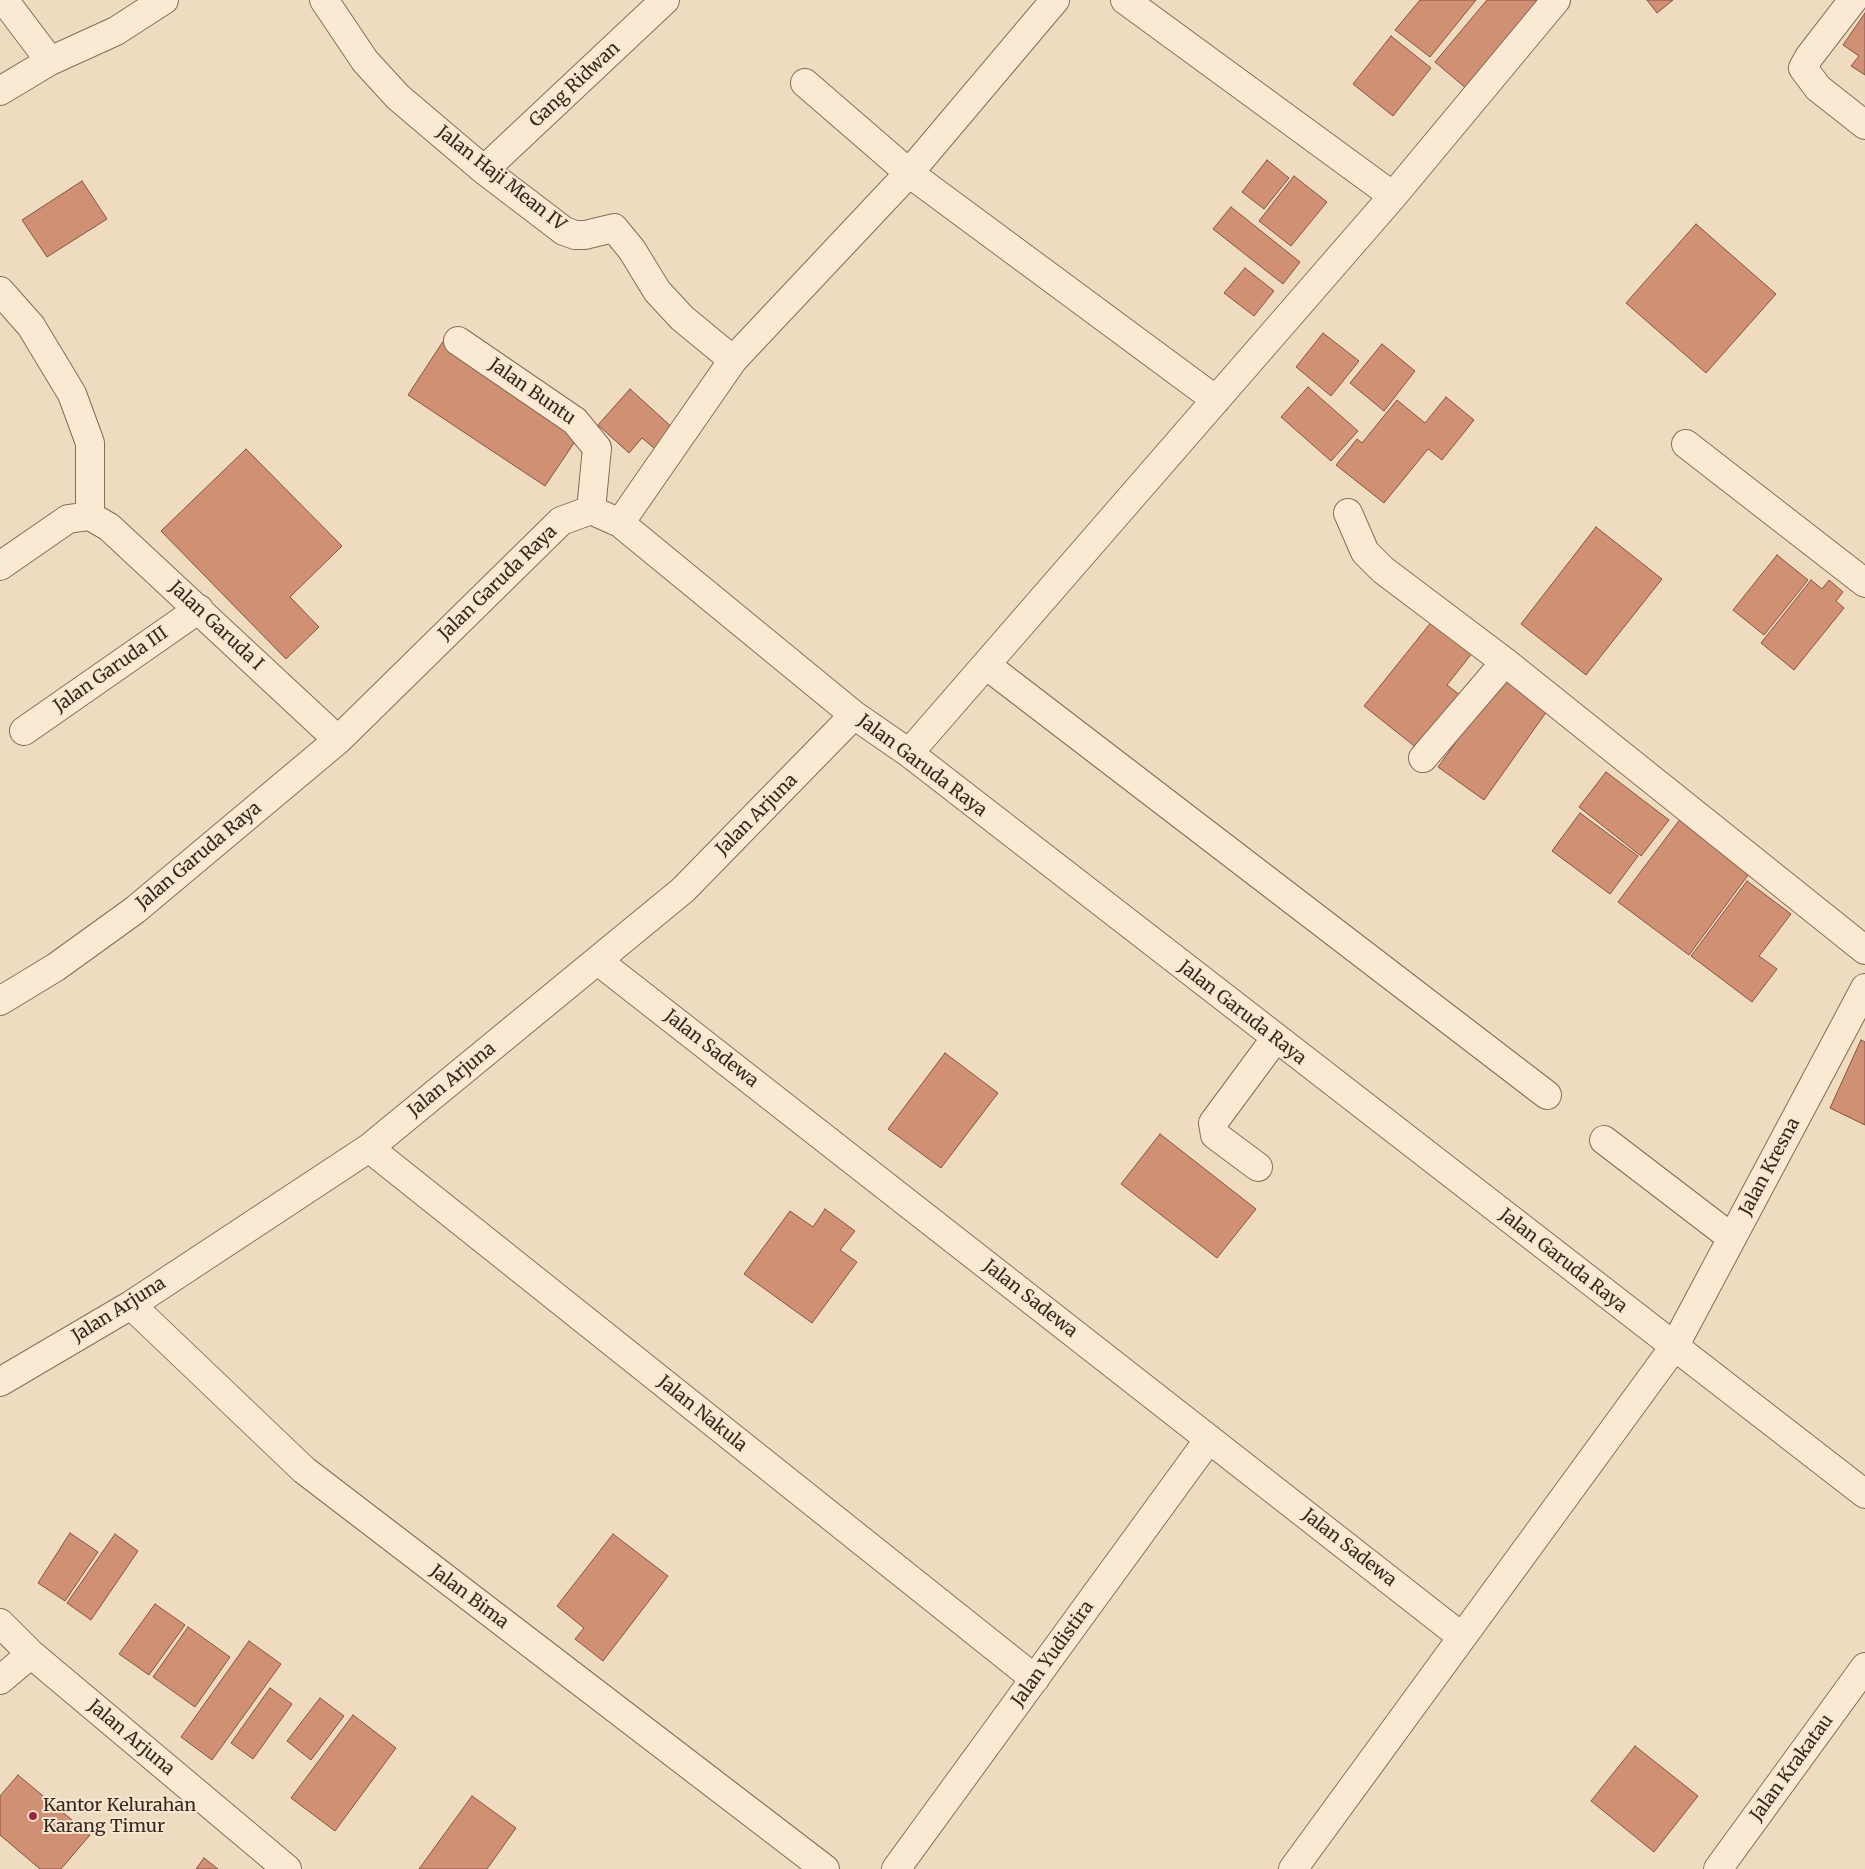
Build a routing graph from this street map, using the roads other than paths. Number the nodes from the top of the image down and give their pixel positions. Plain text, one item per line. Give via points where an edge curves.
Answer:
1 (4, 0) edge
2 (164, 0) edge
3 (324, 0) edge
4 (665, 0) edge
5 (1055, 0) edge
6 (1125, 0) edge
7 (1556, 0) edge
8 (1849, 1) edge
9 (50, 61) junction
10 (804, 83) dead end
11 (0, 91) edge
12 (1865, 125) edge
13 (484, 170) junction
14 (909, 173) junction
15 (1393, 196) junction
16 (0, 291) edge
17 (458, 341) dead end
18 (733, 360) junction
19 (1216, 400) junction
20 (1686, 444) dead end
21 (591, 510) junction
22 (1348, 512) dead end
23 (90, 516) junction
24 (620, 523) junction
25 (0, 566) edge
26 (1865, 583) edge
27 (199, 610) junction
28 (1505, 662) junction
29 (986, 665) junction
30 (854, 715) junction
31 (24, 731) dead end
32 (338, 740) junction
33 (908, 753) junction
34 (1423, 758) dead end
35 (1865, 950) edge
36 (598, 961) junction
37 (1865, 988) edge
38 (0, 1001) edge
39 (1275, 1039) junction
40 (1547, 1095) dead end
41 (1604, 1140) dead end
42 (369, 1148) junction
43 (1258, 1167) dead end
44 (1732, 1238) junction
45 (131, 1305) junction
46 (1674, 1347) junction
47 (0, 1382) edge
48 (1209, 1439) junction
49 (1865, 1494) edge
50 (0, 1623) edge
51 (1462, 1637) junction
52 (30, 1654) junction
53 (1865, 1667) edge
54 (1035, 1679) junction
55 (0, 1680) edge
56 (288, 1869) edge
57 (824, 1869) edge
58 (896, 1869) edge
59 (1293, 1869) edge
60 (1718, 1869) edge

1 - 9 street
2 - 9 street via 116,30
3 - 13 street, Jalan Haji Mean IV via 365,61 398,97
4 - 13 street, Gang Ridwan
5 - 14 street
6 - 15 street
7 - 15 street
8 - 12 street via 1803,68 1818,88
9 - 11 street
10 - 14 street
13 - 18 street, Jalan Haji Mean IV via 564,231 585,235 614,228 657,291 682,318
14 - 18 street
14 - 19 street
15 - 19 street
16 - 23 street via 31,326 72,394 90,443
17 - 21 street, Jalan Buntu via 575,420 597,448
18 - 24 street
19 - 29 street
20 - 26 street
21 - 24 street, Jalan Garuda Raya
21 - 32 street, Jalan Garuda Raya via 561,521
22 - 28 street via 1365,552 1383,570
23 - 25 street via 68,520
23 - 27 street, Jalan Garuda I via 108,527
24 - 30 street, Jalan Garuda Raya
27 - 31 street, Jalan Garuda III
27 - 32 street, Jalan Garuda I
28 - 34 street
28 - 35 street
29 - 33 street
29 - 40 street
30 - 33 street, Jalan Garuda Raya
30 - 36 street, Jalan Arjuna via 683,890
32 - 38 street, Jalan Garuda Raya via 135,910 56,967
33 - 39 street, Jalan Garuda Raya
36 - 42 street, Jalan Arjuna
36 - 48 street, Jalan Sadewa
37 - 44 street, Jalan Kresna
39 - 43 street via 1213,1123 1215,1135
39 - 46 street, Jalan Garuda Raya
41 - 44 street
42 - 45 street, Jalan Arjuna
42 - 54 street, Jalan Nakula
44 - 46 street, Jalan Kresna
45 - 47 street, Jalan Arjuna
45 - 57 street, Jalan Bima via 304,1470
46 - 49 street, Jalan Garuda Raya
46 - 51 street, Jalan Kresna
48 - 51 street, Jalan Sadewa
48 - 54 street, Jalan Yudistira
50 - 52 street, Jalan Arjuna
51 - 59 street, Jalan Kresna
52 - 55 street
52 - 56 street, Jalan Arjuna
53 - 60 street, Jalan Krakatau
54 - 58 street, Jalan Yudistira

